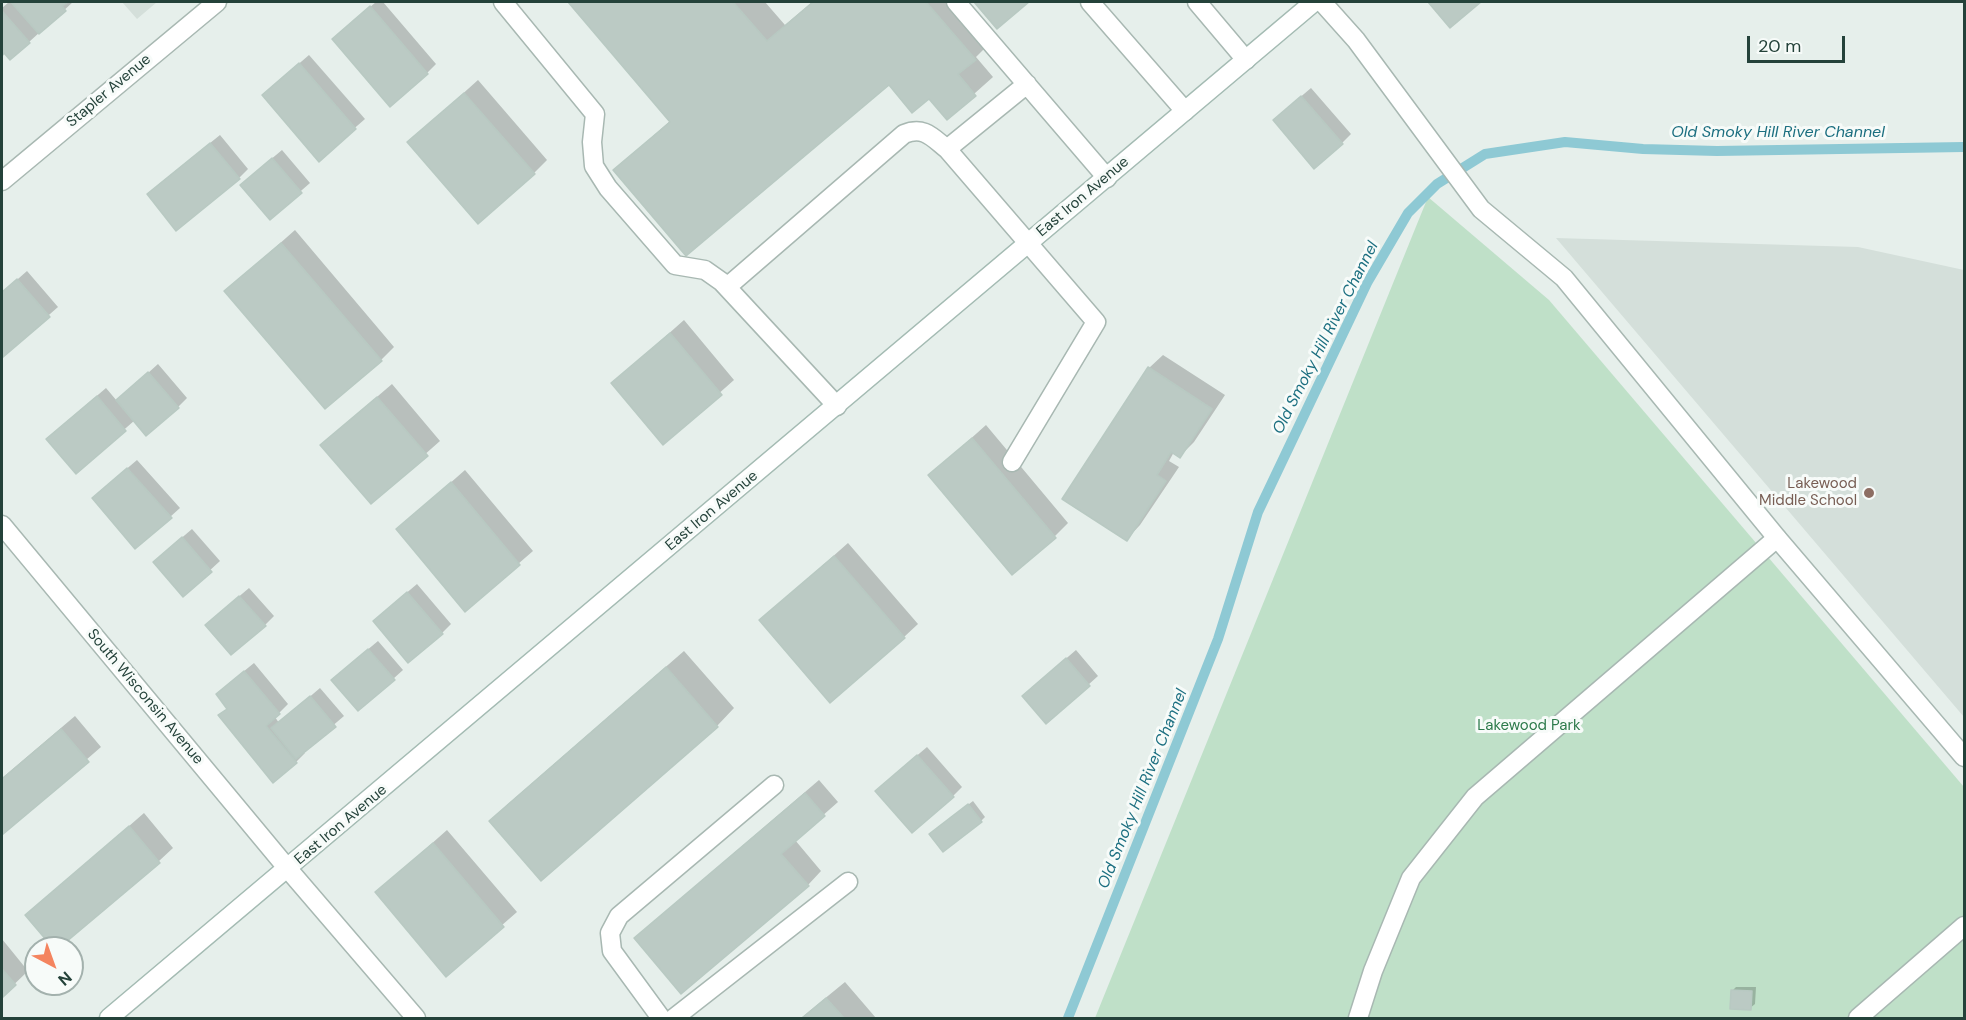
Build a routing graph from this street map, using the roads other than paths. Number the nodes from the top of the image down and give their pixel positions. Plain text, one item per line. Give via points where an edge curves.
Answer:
1 (217, 2) edge
2 (503, 2) edge
3 (956, 2) edge
4 (1090, 2) edge
5 (1197, 2) edge
6 (1314, 2) edge
7 (1322, 2) edge
8 (1246, 60) junction
9 (1027, 84) junction
10 (1185, 111) junction
11 (947, 149) junction
12 (1107, 178) junction
13 (2, 181) edge
14 (1028, 244) junction
15 (727, 287) junction
16 (837, 406) junction
17 (1012, 462) dead end
18 (2, 525) edge
19 (1777, 538) junction
20 (1965, 757) edge
21 (774, 785) dead end
22 (288, 869) junction
23 (848, 882) dead end
24 (1965, 926) edge
25 (109, 1018) edge
26 (416, 1018) edge
27 (661, 1018) edge
28 (674, 1018) edge
29 (1358, 1018) edge
30 (1858, 1018) edge

1 - 13 street, Stapler Avenue
2 - 15 street via 595,114 594,166 608,188 675,265 705,270
3 - 9 street
4 - 10 street
5 - 8 street
6 - 8 street, East Iron Avenue
7 - 19 street via 1356,40 1481,209 1564,278
8 - 10 street, East Iron Avenue
9 - 11 street
9 - 12 street
10 - 12 street, East Iron Avenue
11 - 14 street
11 - 15 street via 928,133 915,129 904,134
12 - 14 street, East Iron Avenue
14 - 16 street, East Iron Avenue
14 - 17 street via 1096,322
15 - 16 street
16 - 22 street, East Iron Avenue
18 - 22 street, South Wisconsin Avenue
19 - 20 street
19 - 29 street via 1475,797 1411,878
21 - 27 street via 619,916 610,933 612,951
22 - 25 street, East Iron Avenue
22 - 26 street, South Wisconsin Avenue
23 - 28 street
24 - 30 street

